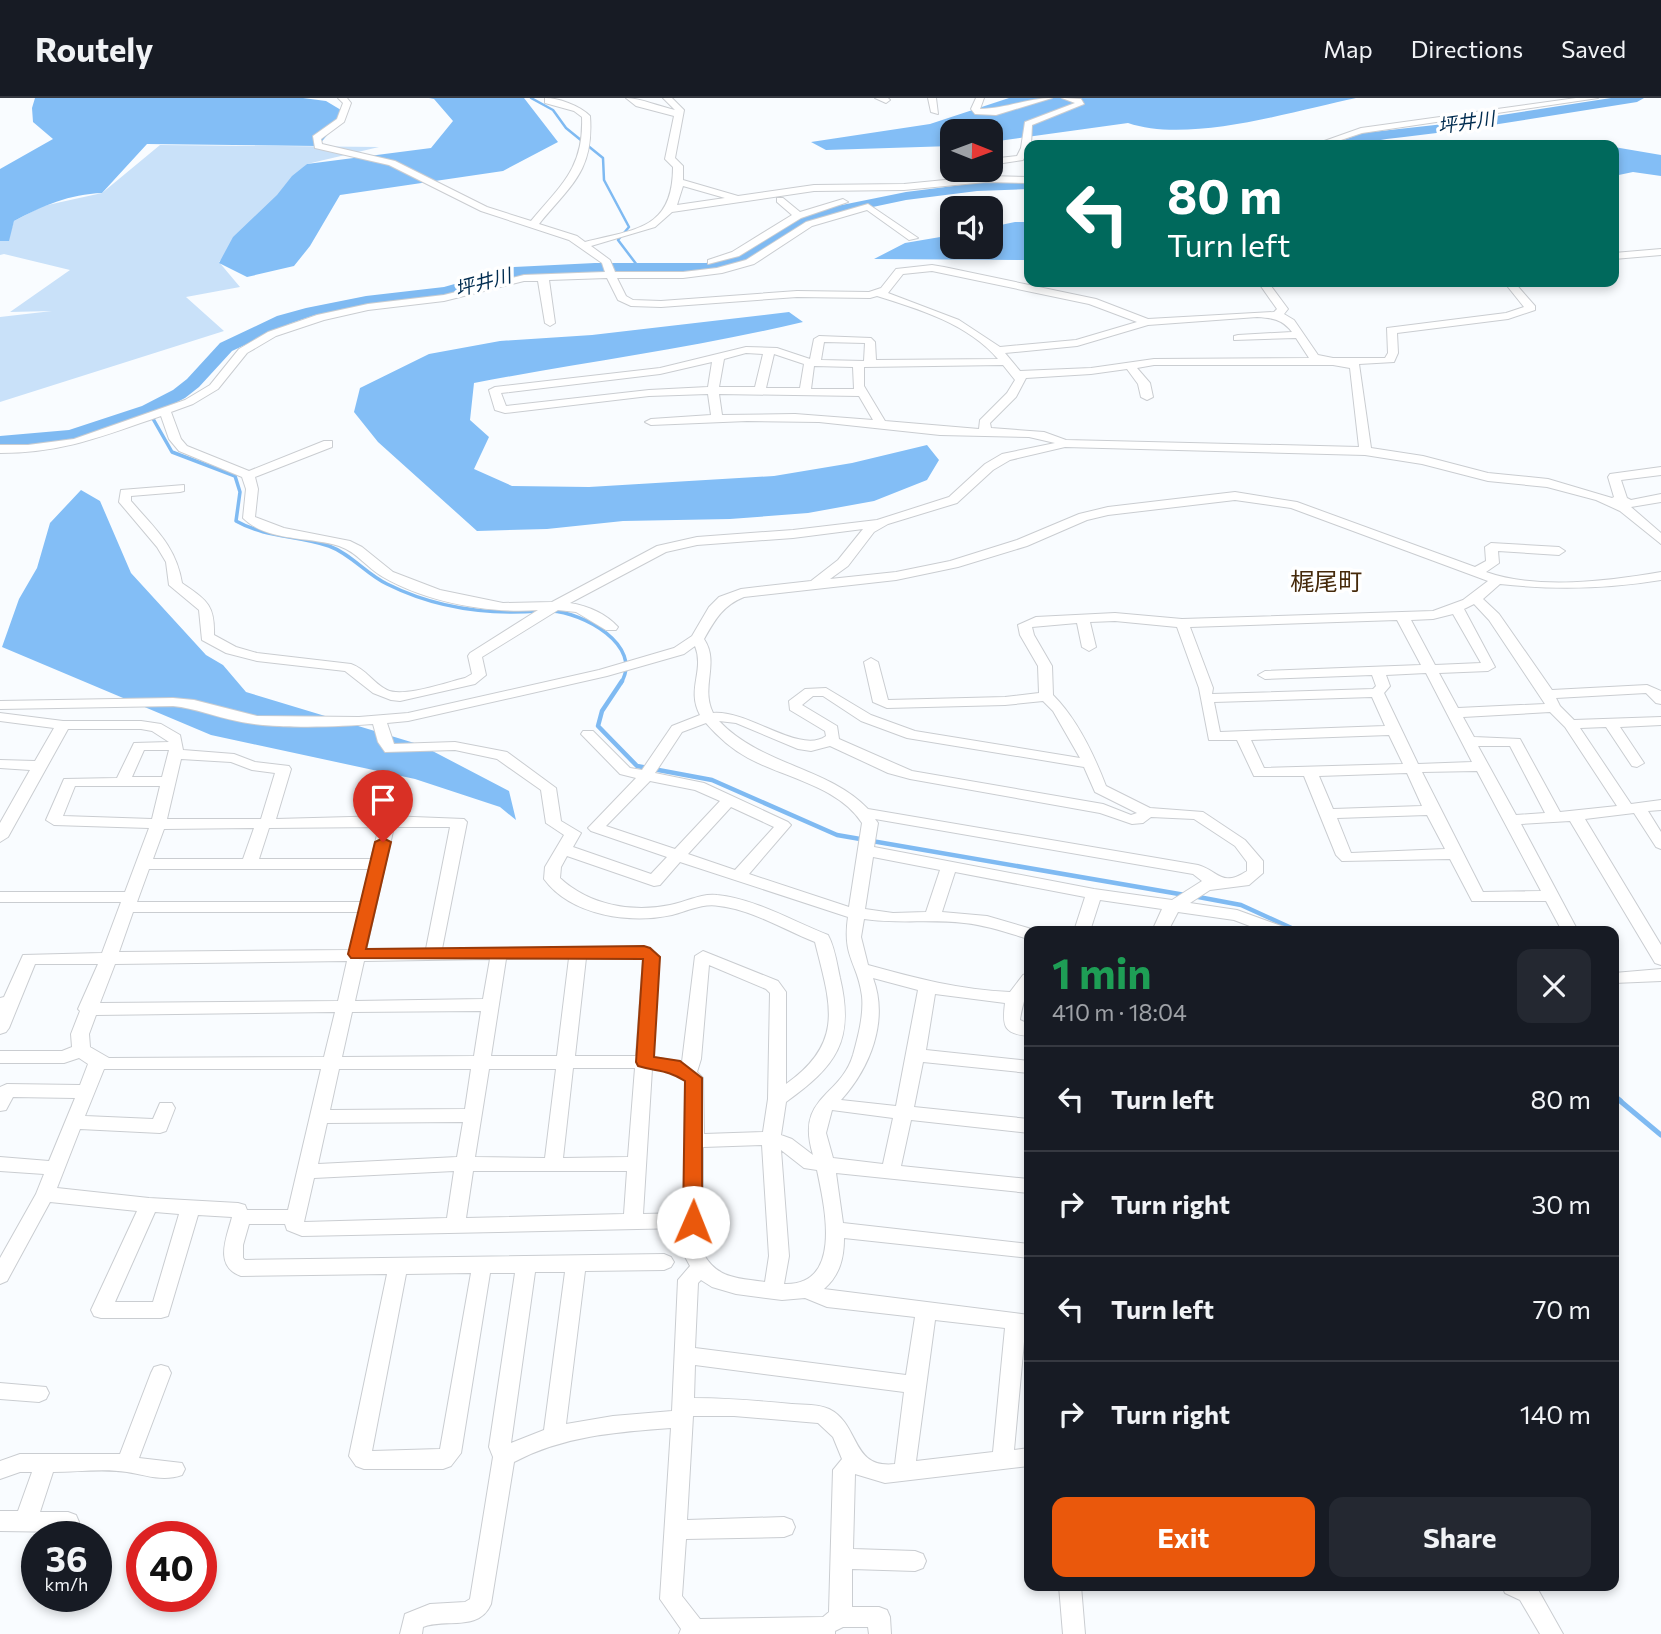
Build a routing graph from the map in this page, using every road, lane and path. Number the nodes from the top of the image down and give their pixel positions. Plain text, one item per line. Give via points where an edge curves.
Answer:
1 (342, 98) edge
2 (549, 98) edge
3 (630, 98) edge
4 (667, 98) edge
5 (932, 98) edge
6 (980, 98) edge
7 (1048, 98) edge
8 (1066, 98) edge
9 (1594, 98) edge
10 (935, 112) dead end
11 (678, 114) junction
12 (1027, 140) edge
13 (1333, 140) edge
14 (1024, 151) edge
15 (1003, 160) edge
16 (1003, 179) edge
17 (1024, 180) edge
18 (680, 182) junction
19 (950, 182) edge
20 (882, 187) junction
21 (792, 190) junction
22 (736, 199) junction
23 (780, 200) junction
24 (671, 209) junction
25 (799, 216) junction
26 (533, 225) junction
27 (913, 238) dead end
28 (584, 245) junction
29 (1661, 252) edge
30 (1619, 256) edge
31 (609, 268) junction
32 (543, 277) junction
33 (1024, 287) edge
34 (1024, 287) edge
35 (1267, 287) edge
36 (1513, 287) edge
37 (878, 293) junction
38 (1277, 315) junction
39 (1147, 322) junction
40 (550, 323) dead end
41 (1298, 335) junction
42 (1238, 338) dead end
43 (769, 350) junction
44 (997, 351) junction
45 (719, 355) junction
46 (1005, 362) junction
47 (812, 363) junction
48 (1351, 363) junction
49 (864, 364) junction
50 (1130, 366) junction
51 (644, 372) junction
52 (1017, 375) junction
53 (713, 390) junction
54 (761, 390) junction
55 (805, 391) junction
56 (649, 393) junction
57 (863, 393) junction
58 (1147, 397) dead end
59 (162, 413) junction
60 (717, 417) junction
61 (651, 422) dead end
62 (881, 424) junction
63 (988, 431) junction
64 (1063, 443) junction
65 (327, 444) dead end
66 (0, 449) edge
67 (1365, 451) junction
68 (1661, 471) edge
69 (248, 475) junction
70 (180, 488) dead end
71 (1661, 498) edge
72 (1617, 501) junction
73 (882, 523) junction
74 (1661, 540) edge
75 (1559, 551) dead end
76 (1474, 573) junction
77 (1497, 580) junction
78 (1657, 581) edge
79 (815, 585) junction
80 (1475, 598) junction
81 (1456, 608) junction
82 (549, 609) junction
83 (1402, 616) junction
84 (1083, 619) junction
85 (1182, 623) junction
86 (611, 627) dead end
87 (698, 639) junction
88 (1088, 647) dead end
89 (871, 662) dead end
90 (1431, 670) junction
91 (1377, 671) junction
92 (1284, 674) junction
93 (1265, 675) dead end
94 (1377, 692) junction
95 (1547, 694) junction
96 (1294, 695) junction
97 (1046, 696) junction
98 (1206, 698) junction
99 (1661, 700) edge
100 (0, 705) edge
101 (911, 705) junction
102 (1554, 708) junction
103 (1454, 713) junction
104 (0, 717) edge
105 (709, 718) junction
106 (379, 720) junction
107 (1661, 721) edge
108 (1610, 722) junction
109 (1570, 723) junction
110 (63, 724) junction
111 (1395, 730) junction
112 (588, 734) dead end
113 (912, 734) junction
114 (1242, 736) junction
115 (830, 741) junction
116 (1469, 741) junction
117 (176, 750) junction
118 (1637, 763) dead end
119 (0, 764) edge
120 (1091, 764) junction
121 (42, 766) junction
122 (1482, 766) junction
123 (1413, 769) junction
124 (649, 771) junction
125 (1310, 773) junction
126 (170, 781) junction
127 (122, 782) junction
128 (730, 799) junction
129 (1661, 805) edge
130 (1632, 807) junction
131 (1432, 810) junction
132 (1147, 811) junction
133 (867, 813) junction
134 (1328, 814) junction
135 (1575, 816) junction
136 (1555, 817) junction
137 (1511, 820) junction
138 (388, 821) junction
139 (265, 823) junction
140 (158, 824) junction
141 (0, 837) edge
142 (1661, 844) edge
143 (563, 849) junction
144 (868, 852) junction
145 (1455, 854) junction
146 (680, 855) junction
147 (144, 864) junction
148 (249, 864) junction
149 (377, 864) junction
150 (949, 865) junction
151 (738, 876) junction
152 (1217, 884) junction
153 (1094, 894) junction
154 (1552, 896) junction
155 (0, 897) edge
156 (129, 902) junction
157 (1177, 906) junction
158 (367, 907) junction
159 (858, 914) junction
160 (932, 918) junction
161 (1084, 926) edge
162 (1162, 926) edge
163 (1265, 926) edge
164 (1567, 926) edge
165 (1024, 932) edge
166 (578, 952) junction
167 (433, 953) junction
168 (499, 953) junction
169 (356, 954) junction
170 (107, 958) junction
171 (1661, 959) edge
172 (861, 969) junction
173 (1661, 975) edge
174 (1619, 978) edge
175 (1024, 985) edge
176 (927, 988) junction
177 (1014, 998) junction
178 (5, 1003) edge
179 (490, 1005) junction
180 (345, 1007) junction
181 (87, 1009) junction
182 (0, 1028) edge
183 (1024, 1030) edge
184 (81, 1050) junction
185 (916, 1055) junction
186 (0, 1057) edge
187 (98, 1062) junction
188 (480, 1062) junction
189 (565, 1062) junction
190 (645, 1062) junction
191 (331, 1064) junction
192 (1024, 1066) edge
193 (688, 1072) junction
194 (86, 1092) junction
195 (777, 1099) junction
196 (828, 1102) junction
197 (0, 1105) edge
198 (166, 1108) dead end
199 (904, 1111) junction
200 (472, 1115) junction
201 (319, 1117) junction
202 (74, 1122) junction
203 (1024, 1124) edge
204 (771, 1139) junction
205 (694, 1141) junction
206 (0, 1164) edge
207 (464, 1164) junction
208 (635, 1164) junction
209 (825, 1165) junction
210 (553, 1166) junction
211 (55, 1168) junction
212 (891, 1170) junction
213 (306, 1171) junction
214 (1024, 1185) edge
215 (45, 1194) junction
216 (149, 1205) junction
217 (190, 1208) junction
218 (242, 1217) junction
219 (294, 1217) junction
220 (633, 1222) junction
221 (693, 1222) junction
222 (455, 1225) junction
223 (833, 1229) junction
224 (1024, 1250) edge
225 (664, 1262) dead end
226 (576, 1264) junction
227 (482, 1265) junction
228 (526, 1265) junction
229 (398, 1266) junction
230 (700, 1269) junction
231 (0, 1276) edge
232 (806, 1290) junction
233 (773, 1291) junction
234 (926, 1310) junction
235 (1022, 1322) edge
236 (684, 1355) junction
237 (161, 1373) dead end
238 (915, 1385) junction
239 (0, 1391) edge
240 (39, 1393) dead end
241 (683, 1413) junction
242 (554, 1434) junction
243 (504, 1457) junction
244 (1024, 1457) edge
245 (1003, 1459) junction
246 (46, 1462) junction
247 (127, 1463) junction
248 (853, 1463) junction
249 (174, 1469) dead end
250 (0, 1470) edge
251 (904, 1473) junction
252 (0, 1521) edge
253 (21, 1521) edge
254 (26, 1521) edge
255 (784, 1527) dead end
256 (675, 1530) junction
257 (843, 1559) junction
258 (915, 1561) dead end
259 (1070, 1591) edge
260 (1525, 1591) edge
261 (829, 1626) edge
262 (692, 1631) edge
263 (411, 1634) edge
264 (880, 1634) edge
265 (1074, 1634) edge
266 (1552, 1634) edge

1 - 26 street via 347,103 346,113 316,138 318,146 392,163 464,200
2 - 26 street via 586,116 586,143 581,168
3 - 11 street
4 - 11 street via 680,110
5 - 10 street
6 - 7 street via 978,112 996,113
8 - 12 street via 1080,104 1028,124
9 - 13 street via 1361,131
11 - 18 street via 670,159 678,166
14 - 15 street via 1020,158
16 - 17 street
18 - 22 street
18 - 24 street
19 - 20 street
20 - 21 street
20 - 25 street via 877,195
21 - 22 street
21 - 23 street
22 - 23 street
22 - 24 street
23 - 25 street
24 - 28 street via 654,225
25 - 31 street via 740,253 717,261
26 - 28 street
27 - 31 street via 868,207 808,224 766,254 736,267 683,275
28 - 31 street
29 - 30 street
31 - 32 street
31 - 37 street via 622,298 642,304
32 - 40 street
32 - 59 street via 510,279 463,295 344,311 297,324 243,351 214,387
33 - 39 street via 1092,301
34 - 37 street via 932,268 900,271
35 - 38 street via 1283,309
36 - 48 street via 1531,308 1508,316 1391,330 1390,359
37 - 44 street via 939,314
38 - 39 street
38 - 41 street via 1290,322
39 - 44 street via 1077,343
41 - 42 street
41 - 48 street via 1314,357
43 - 45 street
43 - 47 street
43 - 54 street
44 - 46 street
45 - 51 street
45 - 53 street
46 - 49 street
46 - 52 street
47 - 49 street
47 - 49 street via 823,338 870,342
47 - 55 street
48 - 50 street via 1154,362
48 - 67 street via 1357,371
49 - 57 street via 858,386
50 - 52 street
50 - 58 street via 1144,383
51 - 56 street
51 - 56 street via 495,390 499,408 505,410
52 - 63 street via 1021,379 1012,395 984,422
53 - 54 street
53 - 56 street
53 - 60 street
54 - 55 street
55 - 57 street
57 - 62 street
59 - 66 street via 76,442
59 - 69 street via 184,450
60 - 61 street
60 - 62 street
62 - 63 street via 957,433
63 - 64 street via 1052,435
64 - 67 street
64 - 73 street via 1006,457 953,500
65 - 69 street
67 - 72 street via 1488,477 1556,485
68 - 72 street via 1614,477
69 - 82 street via 252,489 249,518 266,529 344,544 403,581 485,605
70 - 82 street via 125,494 125,502 172,562 176,585 206,607 207,637 241,653 349,667 382,694 400,697 470,681 479,675 475,656
71 - 72 street via 1629,504
72 - 74 street
73 - 79 street via 870,529 843,563
73 - 82 street via 678,545 642,558
75 - 76 street via 1491,547 1493,563
76 - 77 street
76 - 79 street via 1293,505 1235,496 1108,511 953,564
77 - 78 street via 1545,585
77 - 80 street
79 - 87 street via 741,593 724,600
80 - 81 street
80 - 95 street via 1494,617
81 - 83 street via 1433,615
81 - 90 street via 1489,666
82 - 86 street via 584,609
83 - 85 street
83 - 90 street
84 - 85 street via 1126,617
84 - 88 street
84 - 97 street via 1025,625 1045,666
85 - 98 street
87 - 105 street via 706,659 700,698
87 - 106 street via 649,662
89 - 101 street via 880,702
90 - 91 street
90 - 103 street
91 - 92 street
91 - 94 street via 1383,686
92 - 93 street
92 - 96 street
94 - 96 street
94 - 111 street
95 - 99 street via 1650,690
95 - 102 street
96 - 98 street
97 - 101 street
97 - 120 street via 1059,709
98 - 114 street via 1214,737
100 - 106 street via 173,702 257,720
101 - 113 street via 888,714
102 - 103 street
102 - 109 street
103 - 116 street
104 - 110 street
105 - 115 street via 733,717 807,746
105 - 124 street via 677,729
105 - 133 street via 753,757 824,786
106 - 143 street via 390,749 455,746 502,755 548,788 554,823 573,833
107 - 108 street
108 - 109 street
108 - 118 street
109 - 130 street
110 - 117 street via 156,727 175,738
110 - 121 street
111 - 114 street
111 - 123 street
112 - 124 street via 619,767
113 - 115 street via 866,718 826,692 802,695 795,707 832,729
113 - 120 street
114 - 125 street via 1257,773
115 - 132 street via 910,775 1094,807 1130,820 1140,819
116 - 122 street
116 - 136 street via 1514,742
117 - 126 street
117 - 127 street via 139,747
117 - 139 street via 284,769
119 - 121 street
120 - 132 street via 1100,789
121 - 141 street
122 - 123 street
122 - 137 street
123 - 125 street
123 - 131 street
124 - 128 street
124 - 146 street via 596,828
125 - 134 street
126 - 127 street
126 - 140 street
127 - 140 street via 69,782 54,820
128 - 146 street
128 - 151 street via 783,824
129 - 130 street
130 - 135 street
130 - 142 street
131 - 134 street
131 - 145 street
132 - 152 street via 1198,816 1245,847 1255,861 1255,873 1243,881
133 - 144 street
133 - 152 street via 1198,870
134 - 145 street via 1348,858
135 - 136 street
135 - 171 street
136 - 137 street
137 - 154 street
138 - 139 street
138 - 149 street
138 - 167 street via 458,822
139 - 140 street
139 - 148 street
140 - 147 street
143 - 146 street via 653,881
143 - 195 street via 552,879 579,901 648,912 715,900 822,939 838,1005 832,1051 821,1067
144 - 150 street
144 - 159 street
145 - 154 street via 1478,898
146 - 151 street
147 - 148 street
147 - 156 street
148 - 149 street
149 - 158 street
150 - 153 street
150 - 160 street
151 - 159 street
152 - 157 street via 1198,890
153 - 157 street
153 - 161 street
154 - 164 street
155 - 156 street
156 - 158 street
156 - 170 street
157 - 162 street via 1169,910
157 - 163 street via 1237,915
158 - 169 street
159 - 160 street
159 - 172 street via 853,937
160 - 165 street via 962,917
166 - 168 street
166 - 189 street
166 - 190 street via 644,951 651,957
167 - 168 street
167 - 169 street
168 - 179 street
169 - 170 street
169 - 180 street
170 - 178 street via 29,960
170 - 181 street
172 - 176 street
172 - 196 street via 871,996 863,1048 858,1067
173 - 174 street
175 - 177 street
176 - 177 street
176 - 185 street
177 - 183 street via 1011,1022
178 - 182 street
179 - 180 street
179 - 188 street
180 - 181 street
180 - 191 street
181 - 184 street
184 - 186 street via 64,1056
184 - 187 street
185 - 192 street
185 - 199 street
187 - 191 street
187 - 194 street
188 - 189 street
188 - 191 street
188 - 200 street
189 - 190 street
189 - 210 street
190 - 193 street
190 - 208 street
191 - 201 street
193 - 195 street via 703,956 772,985 778,992
193 - 205 street via 695,1089
194 - 197 street via 8,1090
194 - 202 street
195 - 204 street
196 - 199 street
196 - 209 street via 818,1119 816,1136
198 - 202 street via 160,1126
199 - 203 street
199 - 212 street
200 - 201 street
200 - 207 street
201 - 213 street
202 - 211 street
204 - 205 street
204 - 209 street via 811,1163
204 - 233 street via 779,1256
205 - 221 street
206 - 211 street
207 - 210 street
207 - 213 street
207 - 222 street
208 - 210 street
208 - 220 street
209 - 212 street
209 - 223 street
211 - 215 street
212 - 214 street
213 - 219 street
215 - 216 street
215 - 231 street
216 - 217 street
216 - 217 street via 101,1310 160,1310
217 - 218 street via 238,1210
218 - 219 street
218 - 229 street via 231,1255 241,1268
219 - 222 street via 294,1225 302,1229
220 - 221 street
220 - 222 street
221 - 230 street via 693,1253
223 - 224 street
223 - 232 street via 833,1261 825,1278
225 - 226 street
226 - 228 street
226 - 242 street
227 - 228 street
227 - 229 street
227 - 229 street via 450,1452 443,1460 364,1460 360,1455
228 - 243 street via 500,1447
230 - 233 street via 722,1284
230 - 236 street via 688,1280
232 - 233 street
232 - 234 street via 827,1299
234 - 235 street
234 - 238 street
235 - 245 street
236 - 238 street
236 - 241 street
237 - 247 street
238 - 251 street
239 - 240 street
241 - 242 street
241 - 248 street via 734,1407 822,1415 835,1421
241 - 256 street
242 - 243 street
243 - 263 street via 480,1604 469,1612 430,1614 413,1621
244 - 245 street
245 - 251 street
246 - 247 street
246 - 250 street
246 - 254 street
247 - 249 street
248 - 251 street via 864,1471
248 - 257 street via 844,1470
252 - 253 street
255 - 256 street
256 - 262 street via 671,1599
257 - 258 street
257 - 261 street
259 - 265 street
260 - 266 street
261 - 262 street
261 - 264 street via 880,1617

